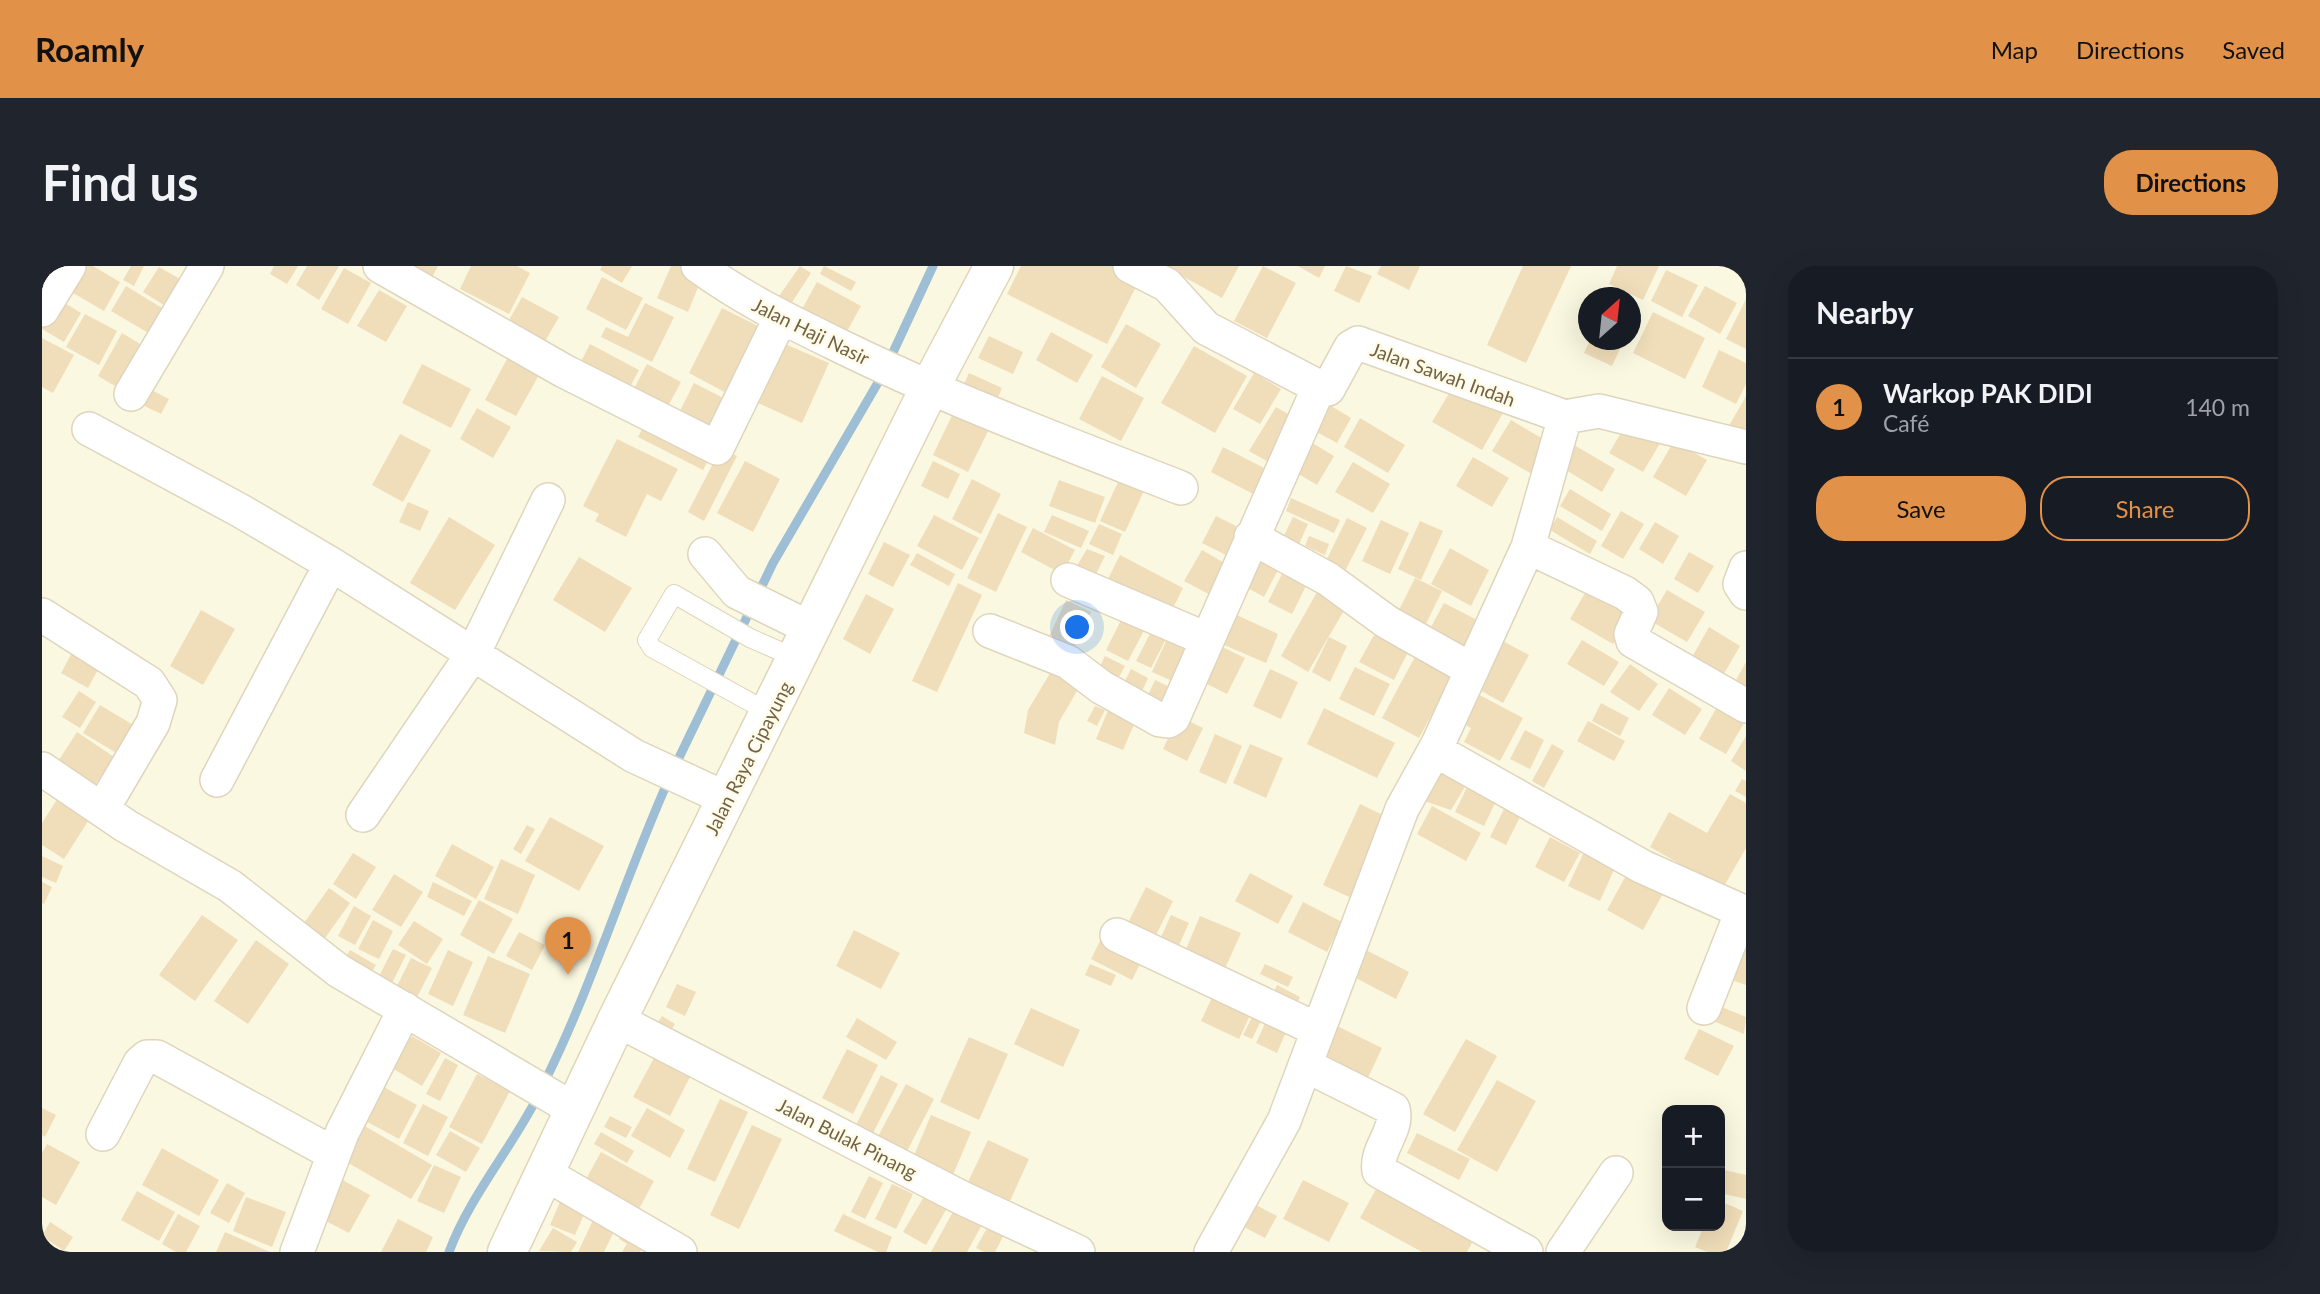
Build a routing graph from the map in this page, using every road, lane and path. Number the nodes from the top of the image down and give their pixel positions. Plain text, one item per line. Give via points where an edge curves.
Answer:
1 (69, 266) edge
2 (207, 266) edge
3 (380, 266) edge
4 (698, 266) edge
5 (994, 266) edge
6 (1130, 266) edge
7 (42, 310) edge
8 (781, 317) junction
9 (917, 382) junction
10 (1319, 387) junction
11 (131, 394) dead end
12 (1565, 417) junction
13 (89, 429) dead end
14 (1746, 447) edge
15 (1181, 488) dead end
16 (548, 500) dead end
17 (1251, 537) junction
18 (1528, 547) junction
19 (705, 554) dead end
20 (331, 564) junction
21 (1746, 568) edge
22 (1068, 580) dead end
23 (1746, 593) edge
24 (42, 615) edge
25 (990, 631) dead end
26 (1206, 639) junction
27 (805, 644) junction
28 (474, 652) junction
29 (1472, 670) junction
30 (1746, 706) edge
31 (771, 713) junction
32 (1435, 750) junction
33 (45, 780) edge
34 (217, 780) dead end
35 (727, 799) junction
36 (103, 808) junction
37 (363, 815) dead end
38 (1744, 912) edge
39 (1117, 935) dead end
40 (1704, 1008) dead end
41 (405, 1009) junction
42 (617, 1020) junction
43 (1318, 1030) junction
44 (1305, 1065) junction
45 (570, 1108) junction
46 (103, 1134) dead end
47 (334, 1154) junction
48 (544, 1173) junction
49 (1616, 1173) dead end
50 (1038, 1243) edge
51 (296, 1252) edge
52 (508, 1252) edge
53 (680, 1252) edge
54 (1078, 1252) edge
55 (1211, 1252) edge
56 (1526, 1252) edge
57 (1563, 1252) edge

1 - 7 street
2 - 11 street
3 - 8 street via 564,371 717,448
4 - 8 street, Jalan Haji Nasir via 732,292
5 - 9 main road, Jalan Raya Cipayung
6 - 10 street via 1167,285 1206,328
8 - 9 street, Jalan Haji Nasir
9 - 15 street, Jalan Haji Nasir
9 - 27 main road, Jalan Raya Cipayung
10 - 12 street, Jalan Sawah Indah via 1328,389 1351,347 1358,343
10 - 17 street
12 - 14 street via 1599,411
12 - 18 street
13 - 20 street
16 - 28 street
17 - 26 street
17 - 29 street via 1328,579 1387,622
18 - 29 street
18 - 30 street via 1625,593 1641,612 1633,640
19 - 27 street via 737,592 769,610
20 - 28 street
20 - 34 street
21 - 23 street via 1740,584
22 - 26 street
24 - 36 street via 149,682 160,700 153,723
25 - 26 street via 1068,662 1101,687 1168,721
27 - 31 main road, Jalan Raya Cipayung
27 - 31 lane via 750,638 679,596 674,594 668,601 648,644
28 - 35 street via 634,756
28 - 37 street
29 - 32 street
31 - 35 main road, Jalan Raya Cipayung
32 - 38 street via 1643,867
32 - 43 street via 1402,809
33 - 36 street
35 - 42 main road, Jalan Raya Cipayung
36 - 41 street via 230,886 339,971
38 - 40 street
39 - 43 street
41 - 45 street
41 - 47 street
42 - 45 main road, Jalan Raya Cipayung
42 - 50 street, Jalan Bulak Pinang via 962,1198
43 - 44 street
44 - 55 street via 1284,1121
44 - 56 street via 1393,1109 1394,1124 1378,1162 1380,1171
45 - 48 main road, Jalan Raya Cipayung
46 - 47 street via 140,1063 157,1057
47 - 51 street
48 - 52 main road, Jalan Raya Cipayung
48 - 53 street
49 - 57 street
50 - 54 street, Jalan Bulak Pinang

